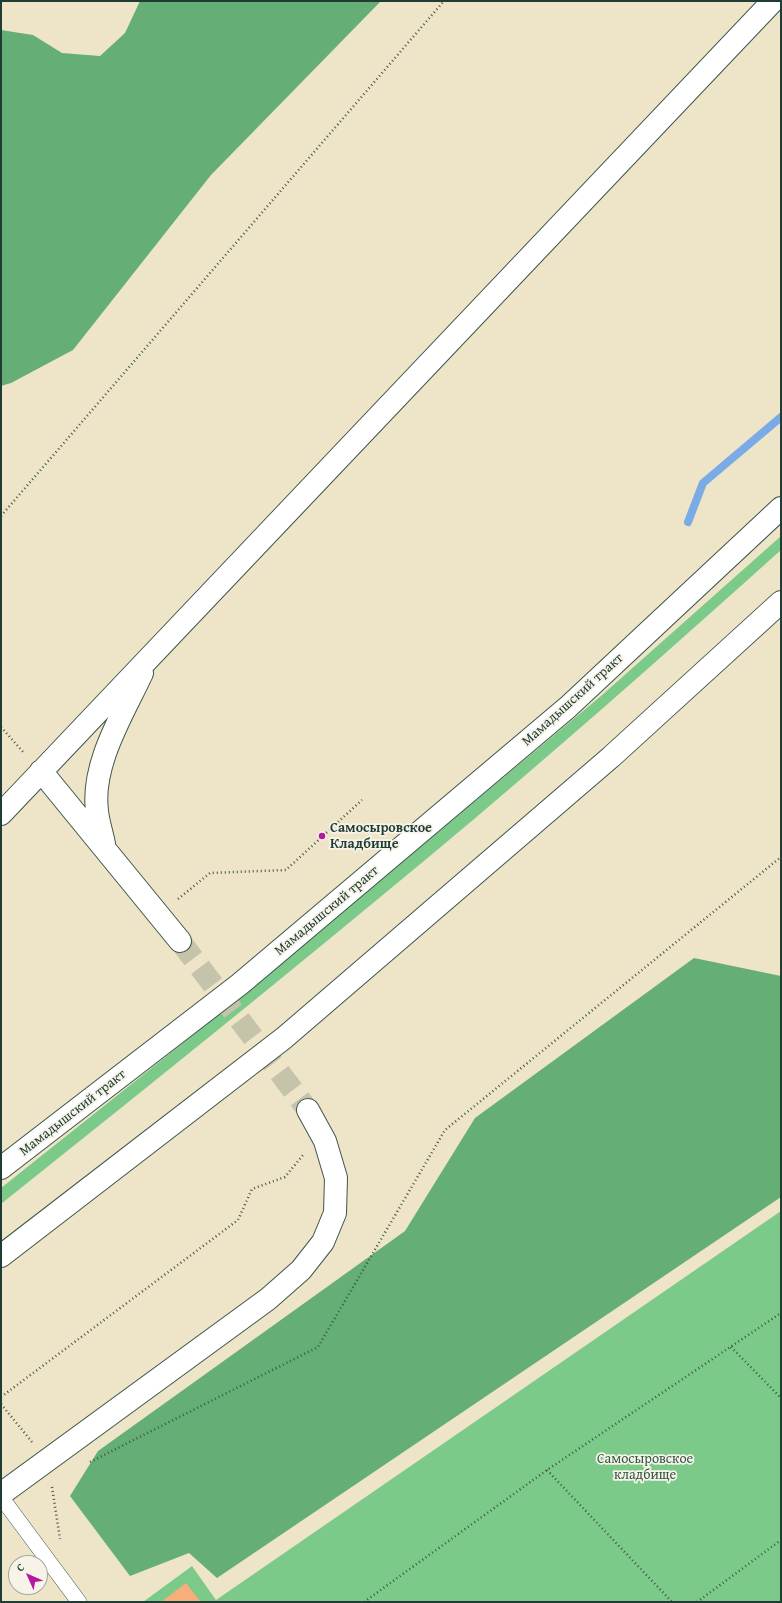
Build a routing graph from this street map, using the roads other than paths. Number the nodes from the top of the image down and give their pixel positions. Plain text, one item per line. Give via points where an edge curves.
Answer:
1 (773, 1) edge
2 (781, 508) edge
3 (781, 602) edge
4 (151, 656) junction
5 (41, 771) junction
6 (1, 814) edge
7 (106, 849) junction
8 (180, 941) tunnel mouth
9 (308, 1110) tunnel mouth
10 (1, 1168) edge
11 (1, 1256) edge
12 (1, 1494) edge
13 (1, 1497) edge
14 (79, 1602) edge

1 - 4 street
2 - 10 street, Мамадышский тракт via 532,737 240,984
3 - 11 street via 611,757 284,1038
4 - 5 street
4 - 7 street via 107,747 97,778 96,811
5 - 6 street
5 - 7 street
7 - 8 street
9 - 12 street via 325,1141 336,1178 335,1213 323,1242 301,1270 268,1299
13 - 14 lane

